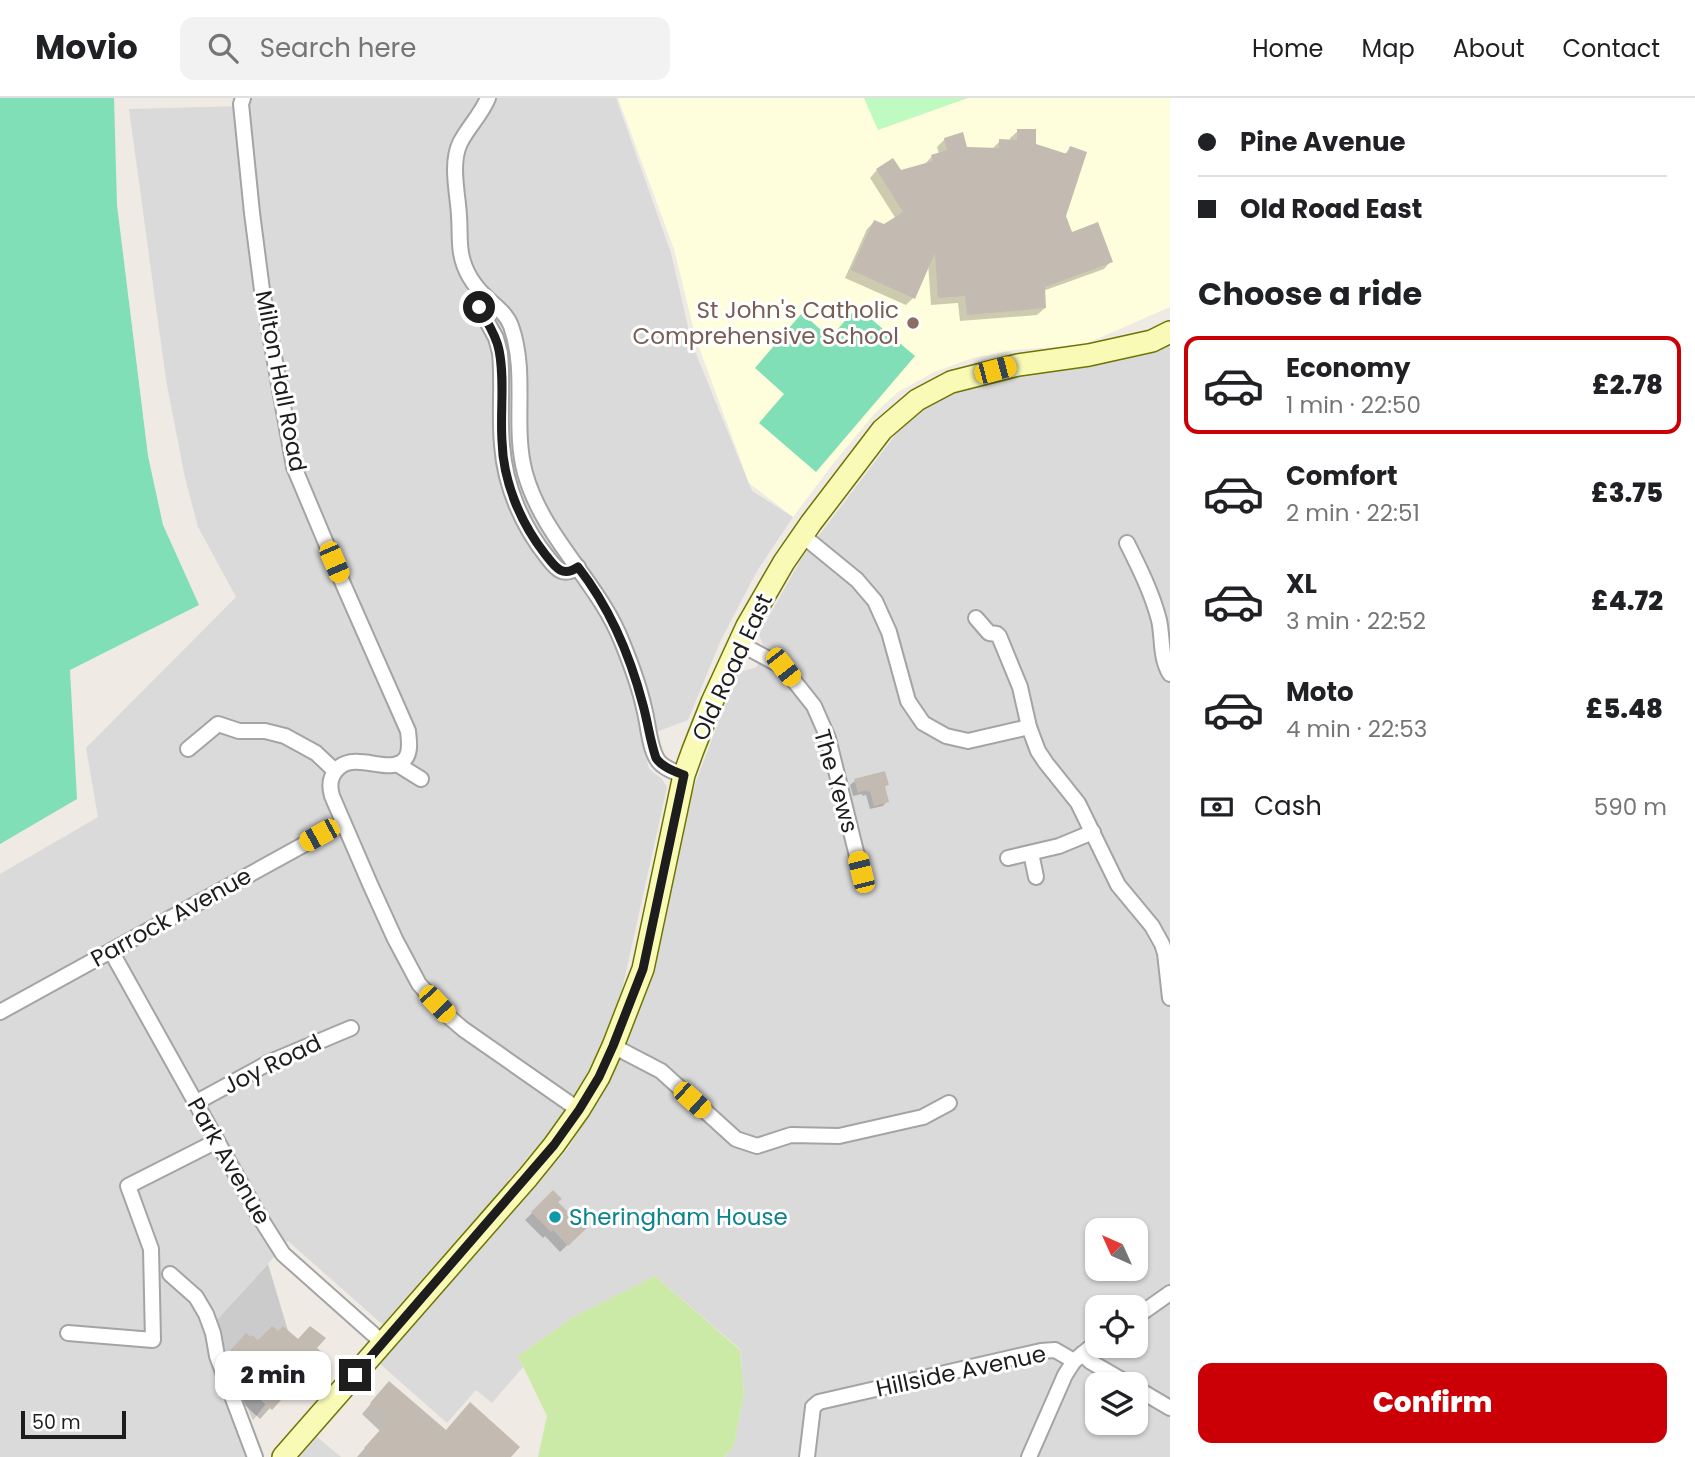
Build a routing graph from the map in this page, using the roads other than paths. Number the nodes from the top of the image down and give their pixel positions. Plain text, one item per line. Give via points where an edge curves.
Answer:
1 (243, 98) edge
2 (488, 98) edge
3 (1170, 332) edge
4 (802, 535) junction
5 (1127, 543) dead end
6 (976, 618) dead end
7 (739, 643) junction
8 (1170, 674) edge
9 (1028, 727) junction
10 (188, 749) dead end
11 (397, 764) junction
12 (335, 771) junction
13 (684, 775) junction
14 (421, 779) dead end
15 (342, 823) junction
16 (1093, 832) junction
17 (1031, 853) junction
18 (1008, 858) dead end
19 (861, 872) dead end
20 (1036, 877) dead end
21 (111, 951) junction
22 (1170, 998) edge
23 (0, 1012) edge
24 (351, 1028) dead end
25 (613, 1046) junction
26 (195, 1102) junction
27 (949, 1103) dead end
28 (579, 1110) junction
29 (217, 1140) junction
30 (170, 1274) dead end
31 (1170, 1293) edge
32 (1148, 1309) edge
33 (68, 1333) dead end
34 (383, 1343) junction
35 (1085, 1351) edge
36 (1078, 1357) junction
37 (1108, 1372) edge
38 (1148, 1395) edge
39 (1170, 1408) edge
40 (255, 1457) edge
41 (283, 1457) edge
42 (807, 1457) edge
43 (1029, 1457) edge

1 - 11 street, Milton Hall Road via 262,290 294,467 408,731 408,750
2 - 13 street via 461,141 456,161 462,258 468,274 508,319 516,344 521,448 530,491 546,522 605,605 621,638 657,760
3 - 4 main road, Old Road East via 1139,344 951,382 917,400 882,430
4 - 7 main road, Old Road East
4 - 9 street via 857,580 874,601 889,632 908,701 923,723 946,736 968,741
5 - 8 street via 1159,620
6 - 9 street via 989,633 999,636 1020,687
7 - 13 main road, Old Road East
7 - 19 street, The Yews via 783,667 814,706 828,737
9 - 16 street via 1040,755 1077,801
10 - 12 street via 222,720 239,731 285,736 313,751
11 - 12 street via 351,762
11 - 14 street
12 - 15 street via 330,788
13 - 25 main road, Old Road East via 643,969
15 - 21 street, Parrock Avenue
15 - 28 street via 419,984 463,1029
16 - 17 street
16 - 22 street via 1118,885 1161,942
17 - 18 street
17 - 20 street
21 - 23 street, Parrock Avenue
21 - 26 street, Park Avenue
24 - 26 street, Joy Road via 275,1059
25 - 27 street via 661,1071 736,1139 757,1146 791,1135 839,1136 923,1117
25 - 28 main road, Old Road East
26 - 29 street, Park Avenue
28 - 34 main road, Old Road East via 528,1177
29 - 33 street via 128,1186 151,1249 153,1340
29 - 34 street, Park Avenue via 283,1254
30 - 40 street via 196,1297 206,1314
31 - 32 street
34 - 41 main road, Old Road East
35 - 36 street
36 - 37 street, Hillside Avenue
36 - 42 street, Hillside Avenue via 1041,1350 817,1403
36 - 43 street via 1065,1375
38 - 39 street

